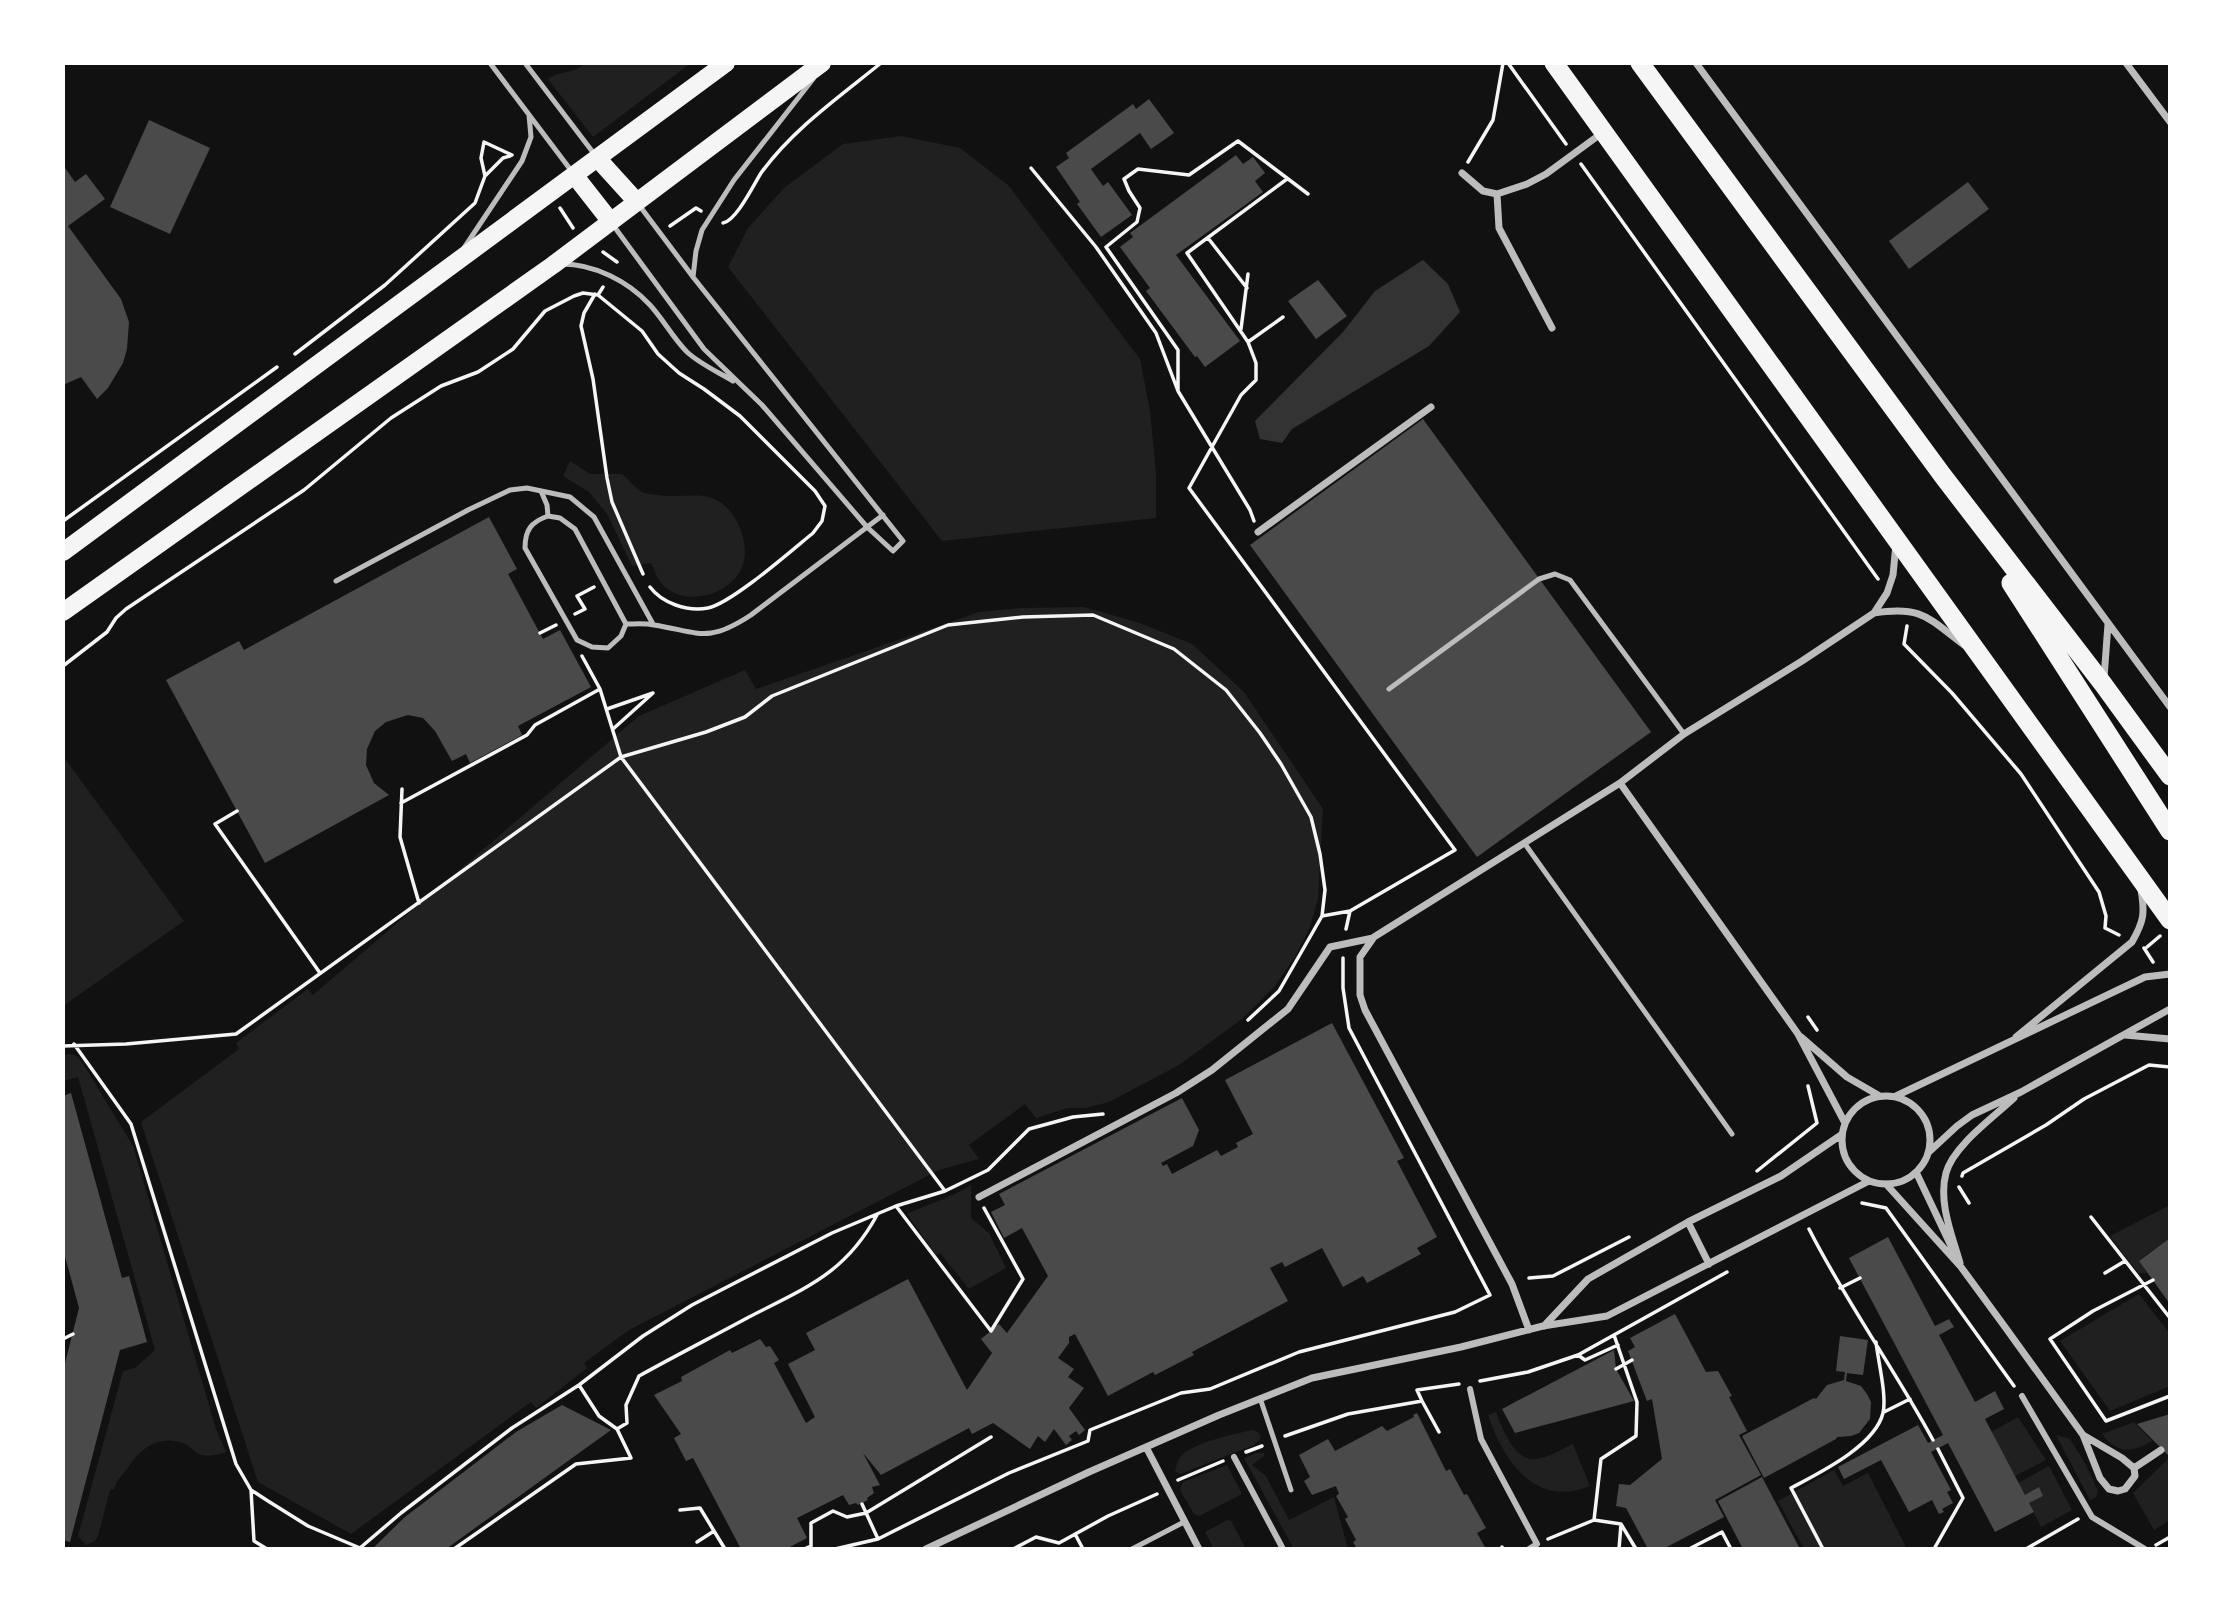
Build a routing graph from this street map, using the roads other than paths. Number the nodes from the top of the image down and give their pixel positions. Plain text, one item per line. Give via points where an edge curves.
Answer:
1 (490, 63) edge
2 (525, 63) edge
3 (726, 63) edge
4 (824, 63) edge
5 (1554, 63) edge
6 (1640, 63) edge
7 (1696, 63) edge
8 (2126, 63) edge
9 (529, 115) junction
10 (2170, 122) edge
11 (1603, 132) junction
12 (598, 159) junction
13 (1462, 173) road end
14 (575, 176) junction
15 (1497, 194) junction
16 (637, 202) junction
17 (611, 222) junction
18 (454, 262) junction
19 (553, 264) junction
20 (693, 277) junction
21 (1552, 328) dead end
22 (739, 384) junction
23 (1431, 407) dead end
24 (1943, 476) junction
25 (541, 491) junction
26 (883, 515) junction
27 (548, 516) junction
28 (867, 527) junction
29 (1258, 533) road end
30 (1896, 538) junction
31 (63, 552) edge
32 (336, 581) dead end
33 (63, 612) edge
34 (1874, 613) junction
35 (2108, 623) junction
36 (626, 624) junction
37 (653, 624) junction
38 (1980, 658) junction
39 (2103, 684) junction
40 (1389, 689) dead end
41 (2170, 707) edge
42 (1684, 734) junction
43 (2170, 776) edge
44 (1620, 783) junction
45 (2170, 831) edge
46 (1525, 844) junction
47 (2139, 878) junction
48 (2170, 920) edge
49 (1374, 937) junction
50 (2170, 974) edge
51 (2170, 1009) edge
52 (1798, 1034) junction
53 (2123, 1034) junction
54 (2170, 1039) edge
55 (2005, 1046) junction
56 (2021, 1092) junction
57 (1879, 1096) junction
58 (1896, 1096) junction
59 (1844, 1123) junction
60 (1732, 1134) dead end
61 (1841, 1135) junction
62 (1929, 1152) junction
63 (1916, 1172) junction
64 (1869, 1181) junction
65 (1886, 1184) junction
66 (981, 1201) road end
67 (1688, 1222) junction
68 (1709, 1264) junction
69 (1961, 1267) junction
70 (1543, 1326) junction
71 (1529, 1330) junction
72 (1470, 1389) dead end
73 (2022, 1396) road end
74 (1260, 1398) junction
75 (2083, 1435) junction
76 (1146, 1447) junction
77 (2161, 1450) dead end
78 (1234, 1457) dead end
79 (2134, 1468) junction
80 (1291, 1490) dead end
81 (1184, 1522) junction
82 (926, 1549) edge
83 (1132, 1549) edge
84 (1199, 1549) edge
85 (1283, 1549) edge
86 (1530, 1549) edge
87 (2145, 1549) edge

1 - 9 lane
2 - 12 lane
3 - 12 main road
4 - 16 main road
4 - 20 lane via 710,216 698,241
5 - 11 highway
6 - 24 highway
7 - 35 street
8 - 10 street
9 - 14 lane
9 - 18 lane via 531,137 522,160
11 - 15 street via 1527,184
11 - 30 highway
12 - 14 main road
12 - 16 main road
13 - 15 street via 1483,191
14 - 17 main road
14 - 18 main road
15 - 21 street via 1499,228
16 - 17 main road
16 - 20 lane
17 - 19 main road
17 - 22 lane via 693,336
18 - 31 main road
19 - 22 lane via 580,265 611,276 648,303 691,356
19 - 33 main road
20 - 26 lane
22 - 28 lane
23 - 29 street
24 - 39 highway
24 - 45 highway
25 - 27 lane
25 - 32 lane via 510,491
25 - 37 lane via 570,497 594,517
26 - 28 lane
26 - 28 lane via 903,541 893,551
27 - 36 lane via 575,529
27 - 36 lane via 536,520 525,534 525,548 577,640 608,648
28 - 37 lane via 731,626 700,634
30 - 34 street via 1893,575
30 - 38 highway
34 - 38 street via 1900,609 1919,613
34 - 42 street
35 - 39 street
35 - 41 street
36 - 37 lane
38 - 47 highway
39 - 43 highway
40 - 42 lane via 1539,579 1555,574 1570,580
42 - 44 street
44 - 46 street
44 - 52 street
46 - 49 street
46 - 60 lane
47 - 48 highway
47 - 55 street via 2145,909 2132,942
49 - 66 street via 1330,947 1288,1009 1212,1070
49 - 71 street via 1360,957 1360,995 1365,1010 1513,1284
50 - 55 street via 2145,977
51 - 53 street
52 - 57 street via 1847,1077
52 - 59 street
53 - 54 street
53 - 56 street
55 - 58 street
56 - 62 street via 1972,1115
56 - 69 street via 1959,1150 1946,1172 1944,1195
57 - 58 street
57 - 59 street via 1860,1103
58 - 62 street via 1910,1102 1928,1124
59 - 61 street
61 - 64 street via 1848,1162
61 - 67 street via 1781,1176
62 - 63 street
63 - 65 street
63 - 69 street
64 - 65 street
64 - 68 street
65 - 69 street
67 - 68 street
67 - 70 street via 1588,1279
68 - 70 street via 1606,1316
69 - 75 street
70 - 71 street
71 - 74 street via 1312,1378
72 - 86 street via 1481,1439 1537,1544
73 - 87 street via 2092,1517
74 - 76 street
74 - 80 lane
75 - 79 street
75 - 79 street via 2109,1489 2125,1489 2135,1476
76 - 81 street
76 - 82 street
77 - 79 street
78 - 85 street
81 - 83 lane
81 - 84 street

